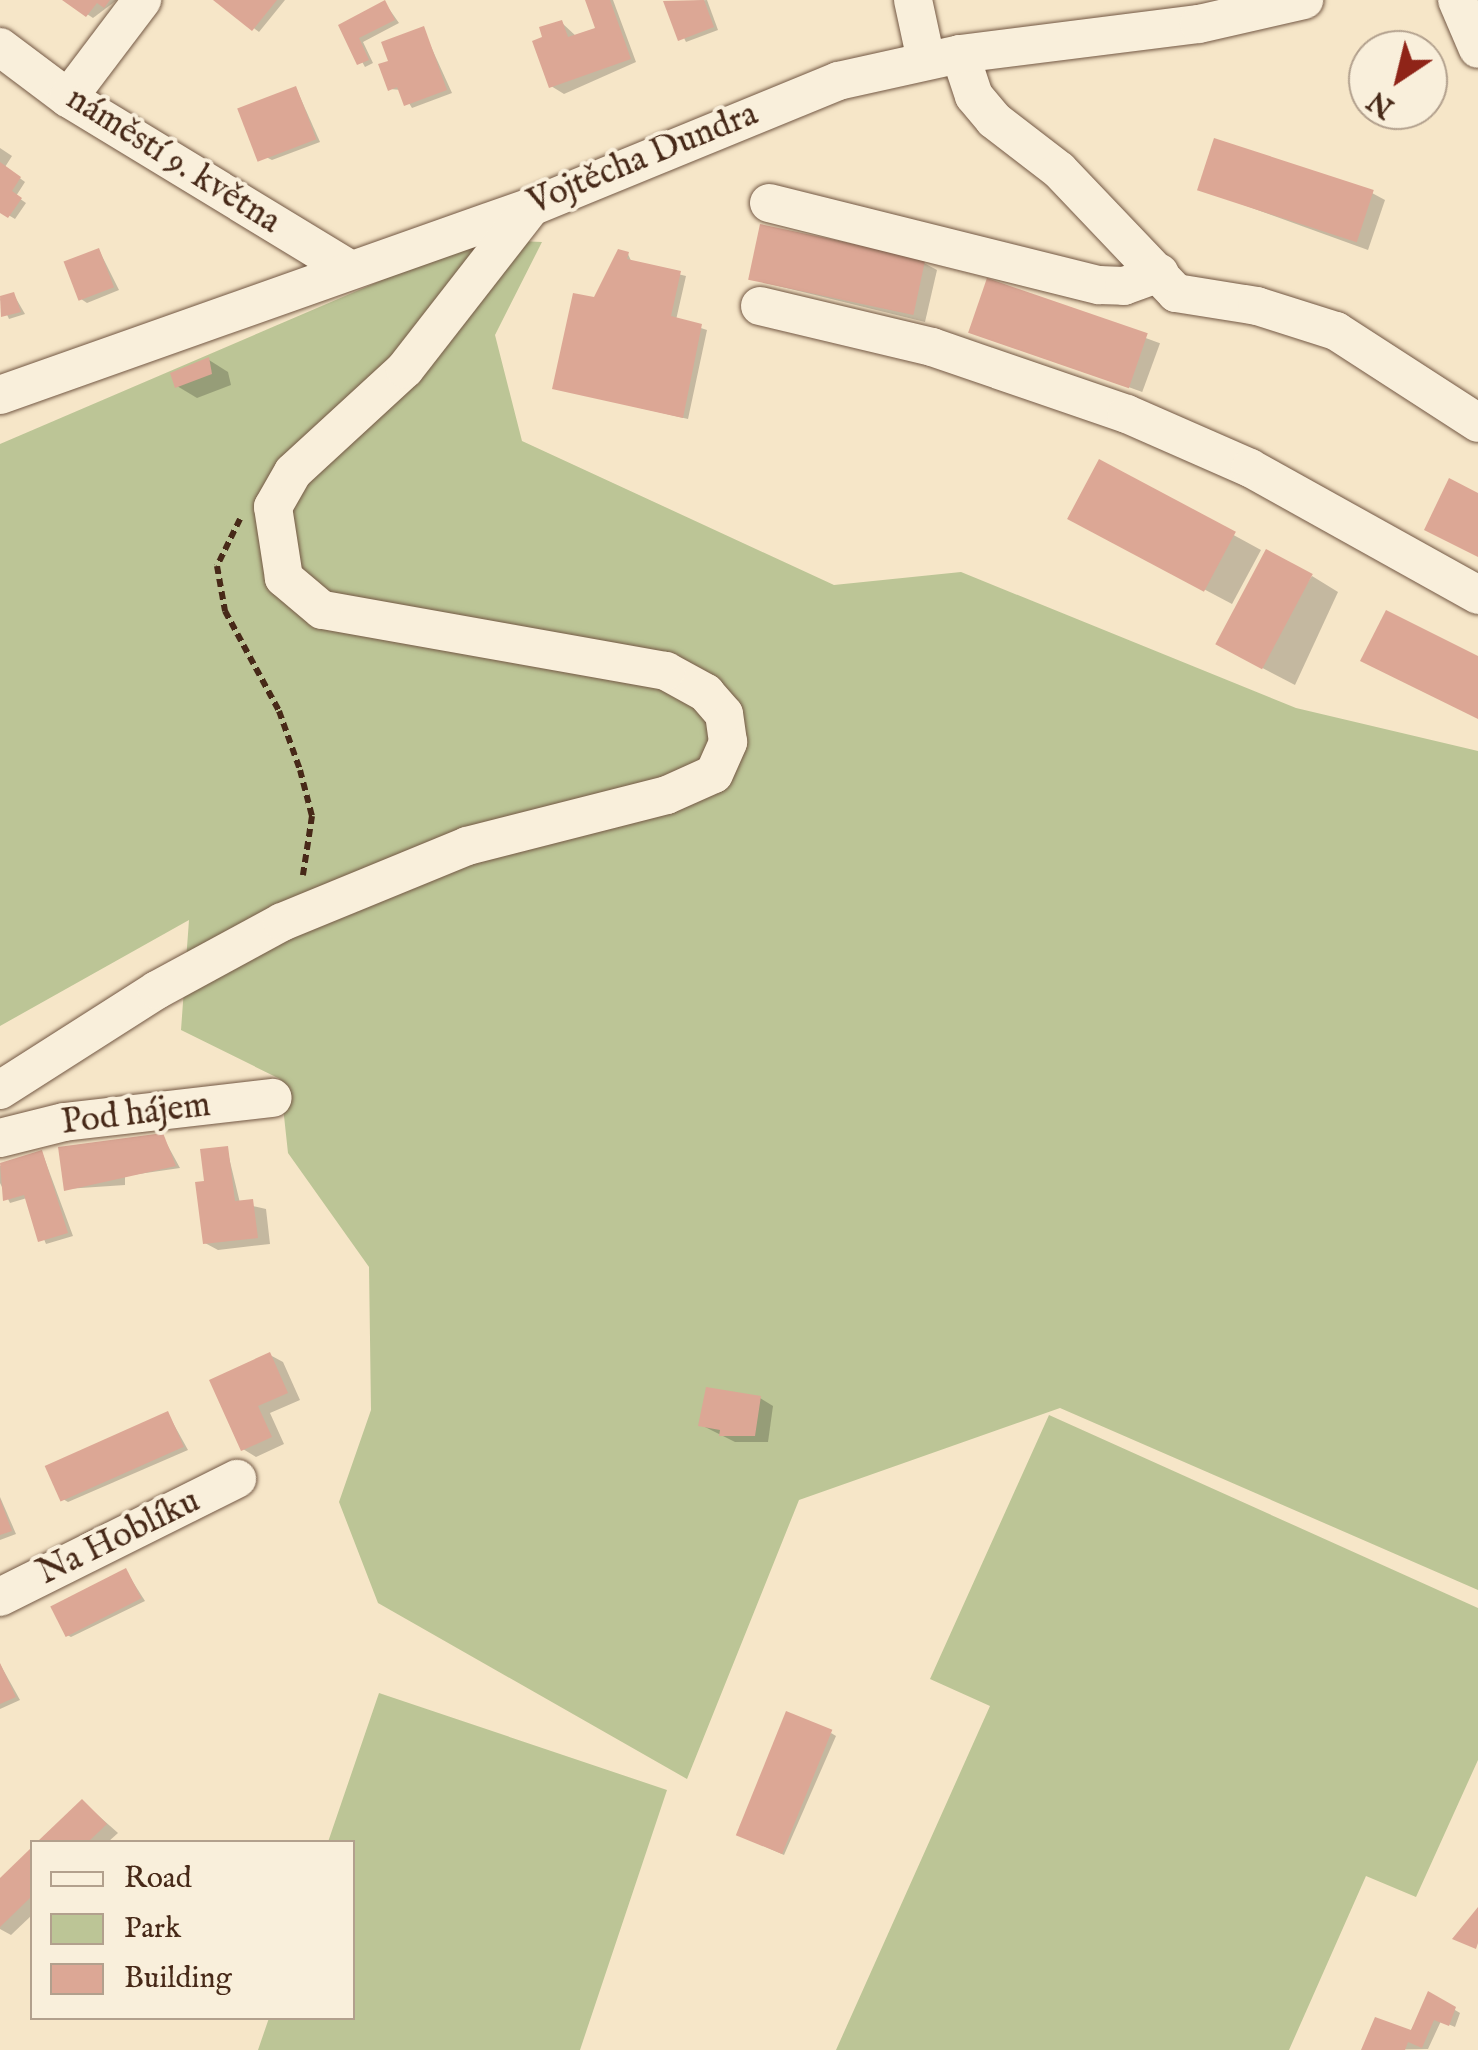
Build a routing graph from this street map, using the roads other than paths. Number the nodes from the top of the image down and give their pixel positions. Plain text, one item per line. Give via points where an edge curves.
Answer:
1 (142, 0) edge
2 (913, 0) edge
3 (1304, 0) edge
4 (1457, 0) edge
5 (0, 47) edge
6 (1478, 49) edge
7 (943, 57) junction
8 (68, 98) junction
9 (769, 203) dead end
10 (530, 207) junction
11 (351, 270) junction
12 (1160, 273) junction
13 (760, 306) dead end
14 (0, 395) edge
15 (1478, 423) edge
16 (1478, 594) edge
17 (0, 1090) edge
18 (273, 1098) dead end
19 (0, 1138) edge
20 (237, 1479) dead end
21 (0, 1597) edge

1 - 8 street
2 - 7 street
3 - 7 street, Vojtěcha Dundra via 1199,24
4 - 6 street
5 - 8 street, náměstí 9. května
7 - 10 street, Vojtěcha Dundra via 838,81
7 - 12 street via 994,120 1059,170
8 - 11 street, náměstí 9. května
9 - 12 street via 1099,286 1124,286
10 - 11 street, Vojtěcha Dundra
10 - 17 street via 404,369 293,472 273,507 284,578 322,610 666,671 706,693 724,714 728,742 714,774 667,795 468,846 282,922 156,990
11 - 14 street, Vojtěcha Dundra
12 - 15 street via 1176,293 1257,306 1336,331
13 - 16 street via 932,348 1126,414 1250,468
18 - 19 street, Pod hájem via 64,1122
20 - 21 street, Na Hoblíku

